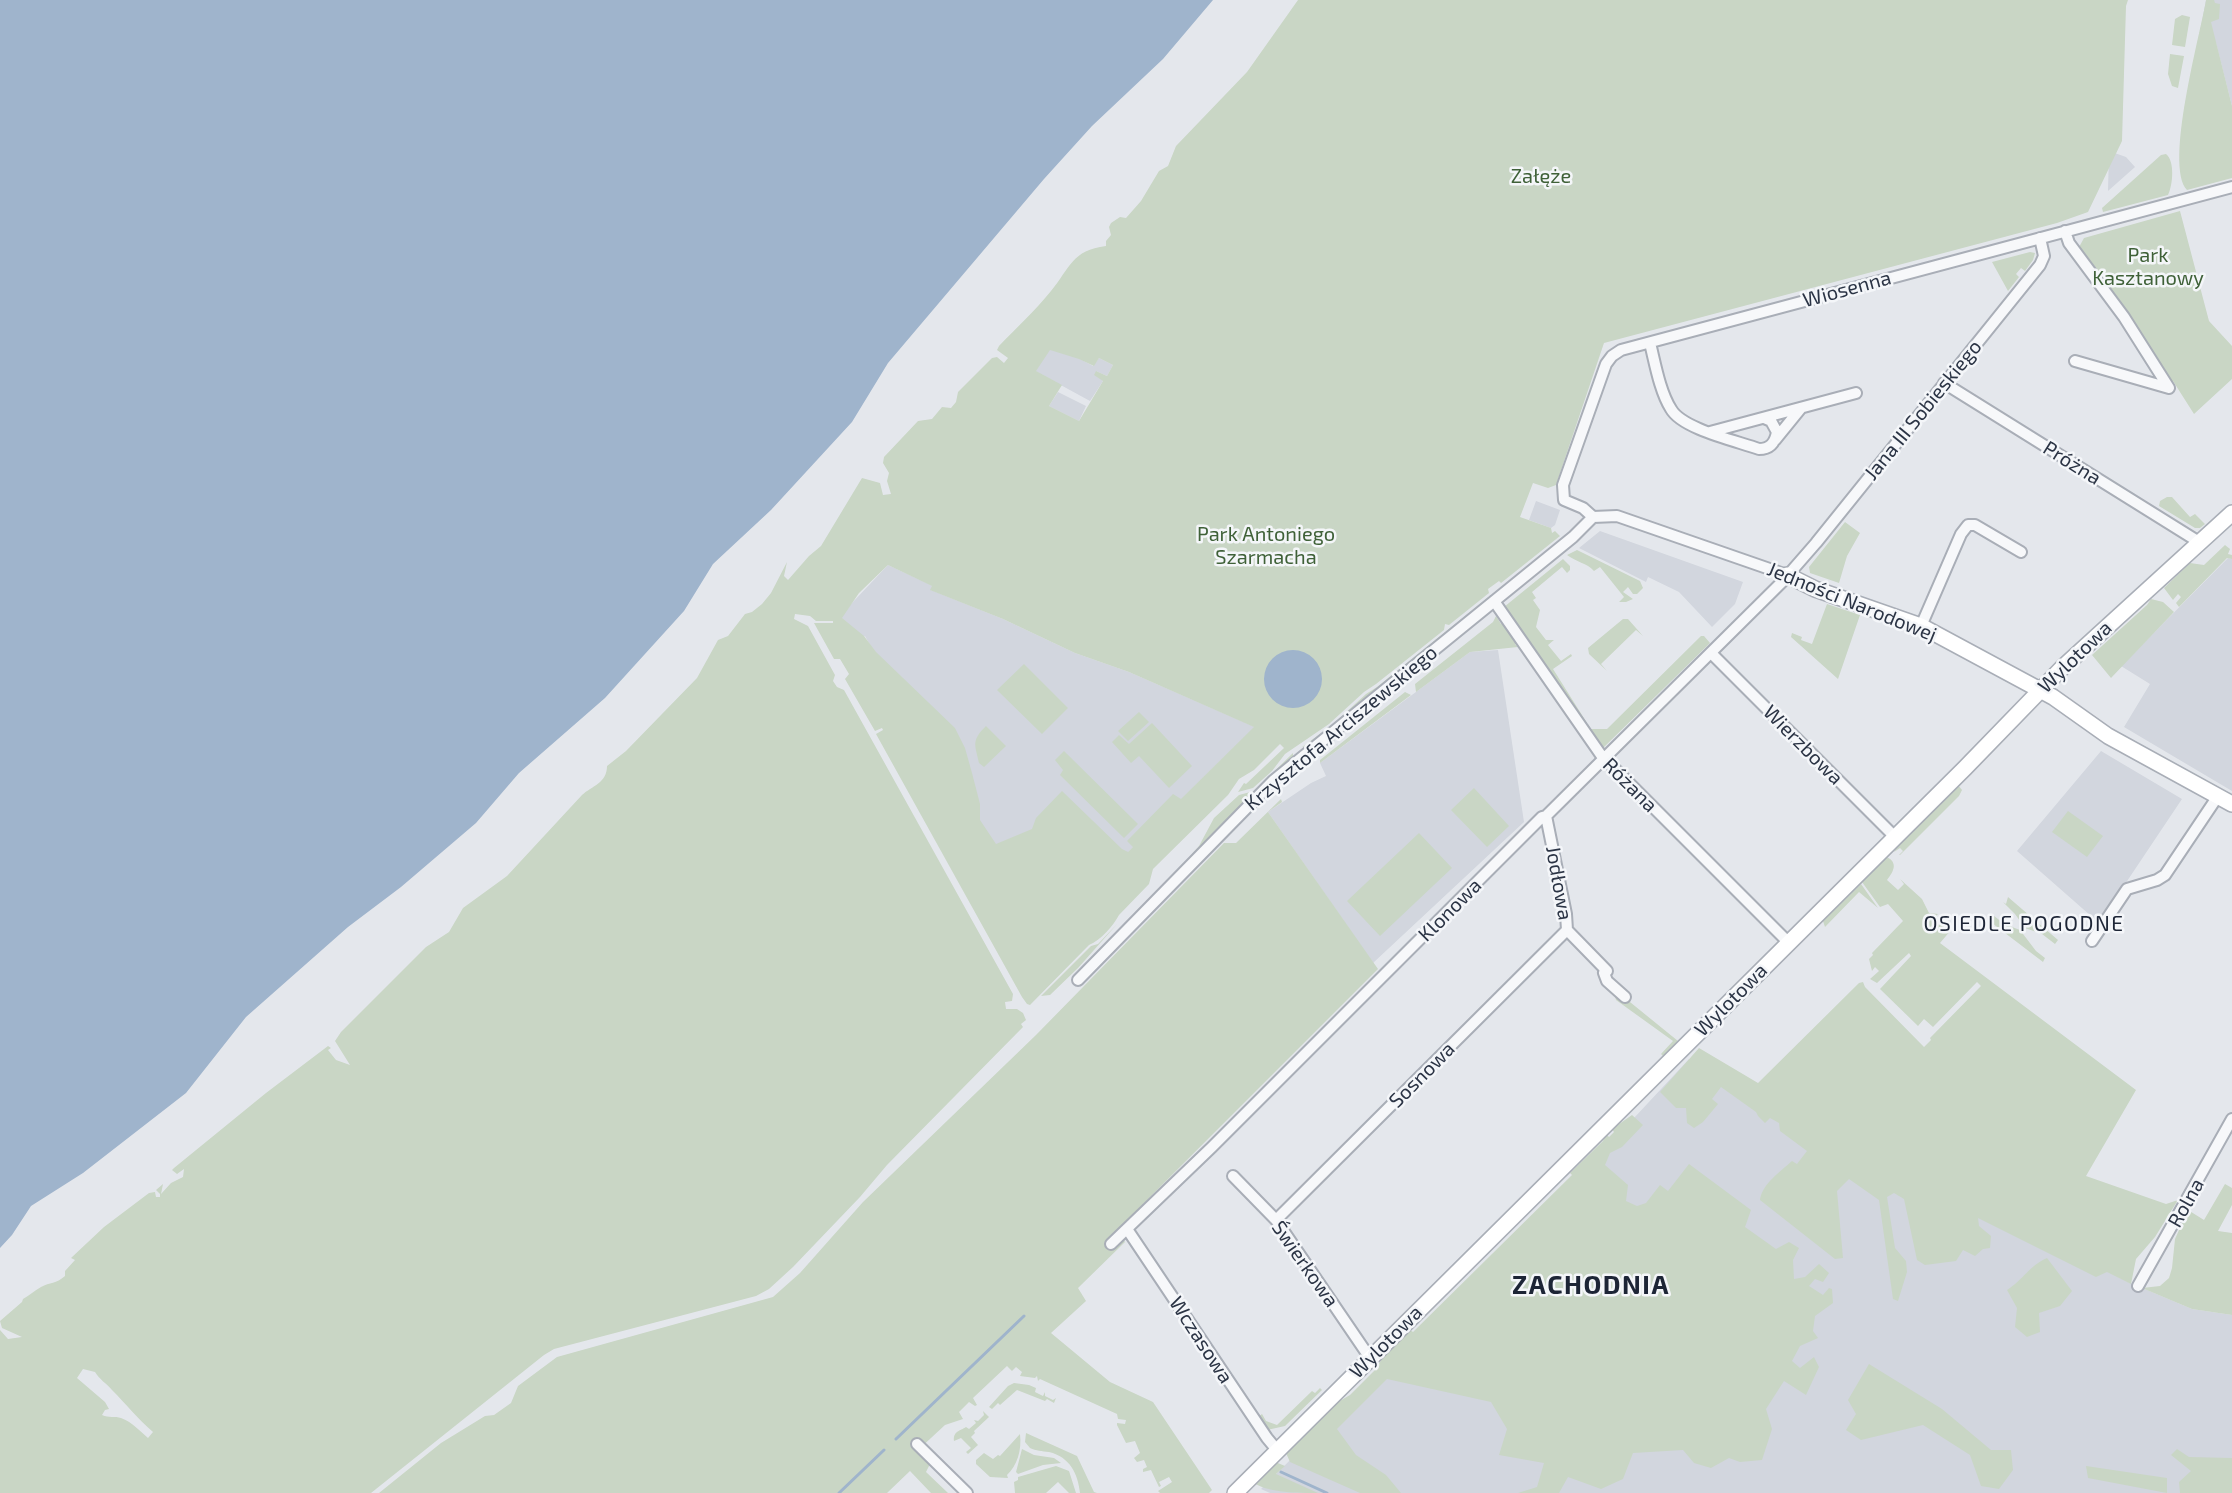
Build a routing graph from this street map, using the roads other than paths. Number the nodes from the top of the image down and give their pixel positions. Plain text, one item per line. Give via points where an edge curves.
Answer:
1 (2232, 187) edge
2 (2065, 231) junction
3 (2040, 238) junction
4 (1650, 343) junction
5 (2075, 361) dead end
6 (1944, 383) junction
7 (1856, 393) dead end
8 (1801, 408) junction
9 (1764, 418) junction
10 (1750, 421) junction
11 (1710, 432) junction
12 (1774, 442) junction
13 (1748, 445) junction
14 (1564, 500) joint
15 (2232, 513) edge
16 (1593, 517) junction
17 (2199, 542) junction
18 (2021, 552) dead end
19 (1787, 575) junction
20 (1496, 603) junction
21 (1921, 626) junction
22 (1711, 653) junction
23 (2040, 690) junction
24 (1604, 759) junction
25 (2218, 796) junction
26 (2232, 804) edge
27 (1546, 816) junction
28 (1895, 837) junction
29 (1567, 930) junction
30 (2092, 941) dead end
31 (1789, 943) junction
32 (1078, 980) dead end
33 (1625, 997) dead end
34 (2232, 1119) edge
35 (1233, 1176) dead end
36 (1276, 1220) junction
37 (1127, 1229) junction
38 (1111, 1244) dead end
39 (2138, 1286) dead end
40 (1370, 1358) junction
41 (917, 1443) dead end
42 (1277, 1450) junction
43 (967, 1493) edge
44 (1235, 1493) edge

1 - 2 street, Wiosenna
2 - 3 street, Wiosenna
2 - 5 street via 2169,388
3 - 4 street, Wiosenna
3 - 6 street, Jana III Sobieskiego via 2044,256 2040,265
4 - 11 street via 1673,413 1690,426
4 - 14 street, Wiosenna via 1618,352 1606,364 1563,485
6 - 17 street, Próżna
6 - 19 street, Jana III Sobieskiego
7 - 8 street
8 - 9 street
8 - 12 street
9 - 10 street
9 - 12 street via 1775,426
10 - 11 street
10 - 13 street via 1744,433
11 - 13 street
12 - 13 street via 1765,449
14 - 16 street, Jedności Narodowej
15 - 17 street, Wylotowa
16 - 19 street, Jedności Narodowej via 1612,516 1634,522
16 - 20 street, Krzysztofa Arciszewskiego
17 - 23 street, Wylotowa
18 - 21 street via 1975,525 1968,525
19 - 21 street, Jedności Narodowej via 1815,589
19 - 22 street, Klonowa
20 - 24 street, Różana
20 - 32 street, Krzysztofa Arciszewskiego via 1273,781
21 - 23 street, Jedności Narodowej
22 - 24 street, Klonowa
22 - 28 street, Wierzbowa
23 - 25 street, Jedności Narodowej via 2108,735
23 - 28 street, Wylotowa
24 - 27 street, Klonowa
24 - 31 street, Różana
25 - 26 street, Jedności Narodowej
25 - 30 street via 2165,875 2127,889
27 - 29 street, Jodłowa
27 - 37 street, Klonowa
28 - 31 street, Wylotowa
29 - 33 street, Jodłowa via 1607,971 1607,981
29 - 36 street, Sosnowa
31 - 40 street, Wylotowa
34 - 39 street, Rolna
35 - 36 street, Świerkowa
36 - 40 street, Świerkowa
37 - 38 street, Klonowa
37 - 42 street, Wczasowa
40 - 42 street, Wylotowa
41 - 43 street
42 - 44 street, Wylotowa

